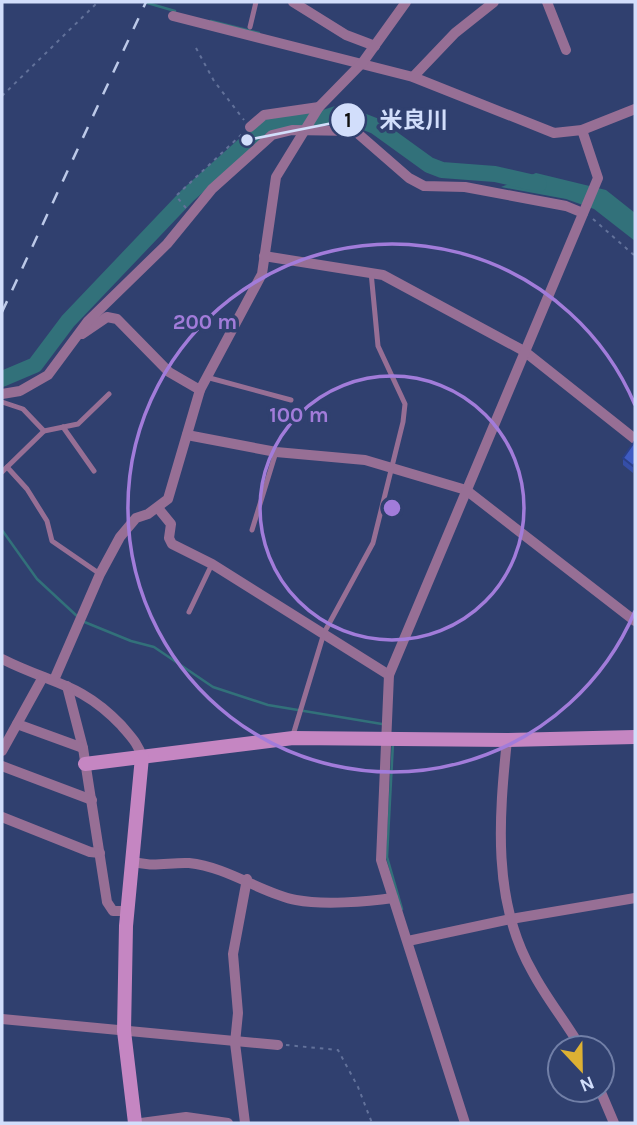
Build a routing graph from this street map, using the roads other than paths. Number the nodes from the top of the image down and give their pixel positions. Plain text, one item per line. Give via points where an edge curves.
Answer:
1 (256, 2) edge
2 (293, 2) edge
3 (406, 2) edge
4 (494, 2) edge
5 (547, 2) edge
6 (173, 16) dead end
7 (250, 27) dead end
8 (375, 46) junction
9 (566, 50) dead end
10 (363, 62) junction
11 (413, 77) junction
12 (319, 107) junction
13 (635, 109) edge
14 (250, 127) road end
15 (582, 130) junction
16 (301, 132) junction
17 (583, 213) junction
18 (264, 256) junction
19 (371, 272) junction
20 (72, 340) junction
21 (524, 351) junction
22 (206, 377) junction
23 (200, 390) junction
24 (2, 394) edge
25 (109, 394) dead end
26 (291, 400) dead end
27 (2, 402) edge
28 (63, 427) junction
29 (44, 431) junction
30 (187, 435) junction
31 (635, 439) edge
32 (276, 452) junction
33 (393, 467) junction
34 (4, 470) edge
35 (94, 471) dead end
36 (467, 490) junction
37 (158, 508) junction
38 (252, 530) dead end
39 (212, 564) junction
40 (100, 575) junction
41 (189, 612) dead end
42 (635, 621) edge
43 (324, 633) junction
44 (2, 659) edge
45 (389, 675) junction
46 (49, 678) junction
47 (67, 686) junction
48 (17, 724) junction
49 (635, 737) edge
50 (293, 738) junction
51 (506, 740) junction
52 (385, 741) junction
53 (83, 748) junction
54 (2, 751) edge
55 (142, 757) junction
56 (86, 764) junction
57 (2, 766) edge
58 (92, 800) junction
59 (2, 817) edge
60 (100, 853) junction
61 (131, 860) junction
62 (247, 879) junction
63 (394, 898) junction
64 (635, 898) edge
65 (127, 911) junction
66 (511, 919) junction
67 (408, 941) junction
68 (2, 1019) edge
69 (124, 1031) junction
70 (572, 1034) edge
71 (235, 1043) junction
72 (278, 1045) road end
73 (606, 1104) edge
74 (135, 1123) edge
75 (141, 1123) edge
76 (228, 1123) edge
77 (245, 1123) edge
78 (465, 1123) edge
79 (614, 1123) edge

1 - 7 lane
2 - 8 street via 346,35
3 - 8 street
4 - 11 street via 455,33
5 - 9 street
6 - 10 street
8 - 10 street
10 - 11 street
10 - 12 street
11 - 15 street via 554,133
12 - 14 street via 264,115
12 - 16 street
13 - 15 street
15 - 17 street via 598,178
16 - 17 street via 355,131 424,186 465,187
16 - 18 street via 276,177
16 - 20 street via 272,135 212,189 192,216
17 - 21 street
18 - 19 street
18 - 22 street via 262,274
19 - 21 street
19 - 33 lane via 378,346 405,404
20 - 23 street via 107,317 117,319 169,372
20 - 24 street via 61,361 36,384
21 - 31 street
21 - 36 street
22 - 23 street
22 - 26 lane
23 - 30 street
25 - 28 lane via 78,424
27 - 29 lane via 23,409
28 - 29 lane
28 - 35 lane
29 - 34 lane
30 - 32 street
30 - 37 street via 168,499
32 - 33 street
32 - 38 lane
33 - 36 street
33 - 43 lane via 373,543
34 - 40 lane via 27,489 47,521 52,541
36 - 42 street
36 - 45 street
37 - 39 street via 171,524 172,544
37 - 40 street via 136,518
39 - 41 lane
39 - 43 street
40 - 46 street
43 - 45 street
43 - 50 lane
44 - 46 street
45 - 52 street
46 - 47 street
46 - 48 street
47 - 53 street
47 - 55 street via 99,703 132,736
48 - 53 street
48 - 54 street
49 - 51 street
50 - 52 street
50 - 55 street
51 - 52 street
51 - 66 street via 500,847
52 - 63 street via 381,860
53 - 56 street
55 - 56 street
55 - 61 street
56 - 58 street
57 - 58 street
58 - 60 street
59 - 60 street
60 - 65 street via 107,902 113,911
61 - 62 street via 161,866 190,863
61 - 65 street
62 - 63 street via 295,900
62 - 71 street via 233,954 238,1013
63 - 67 street
64 - 66 street
65 - 69 street
66 - 67 street
66 - 70 street via 531,971
67 - 78 street
68 - 69 street
69 - 71 street
69 - 74 street
71 - 72 street
71 - 77 street
73 - 79 street
75 - 76 street via 186,1117

